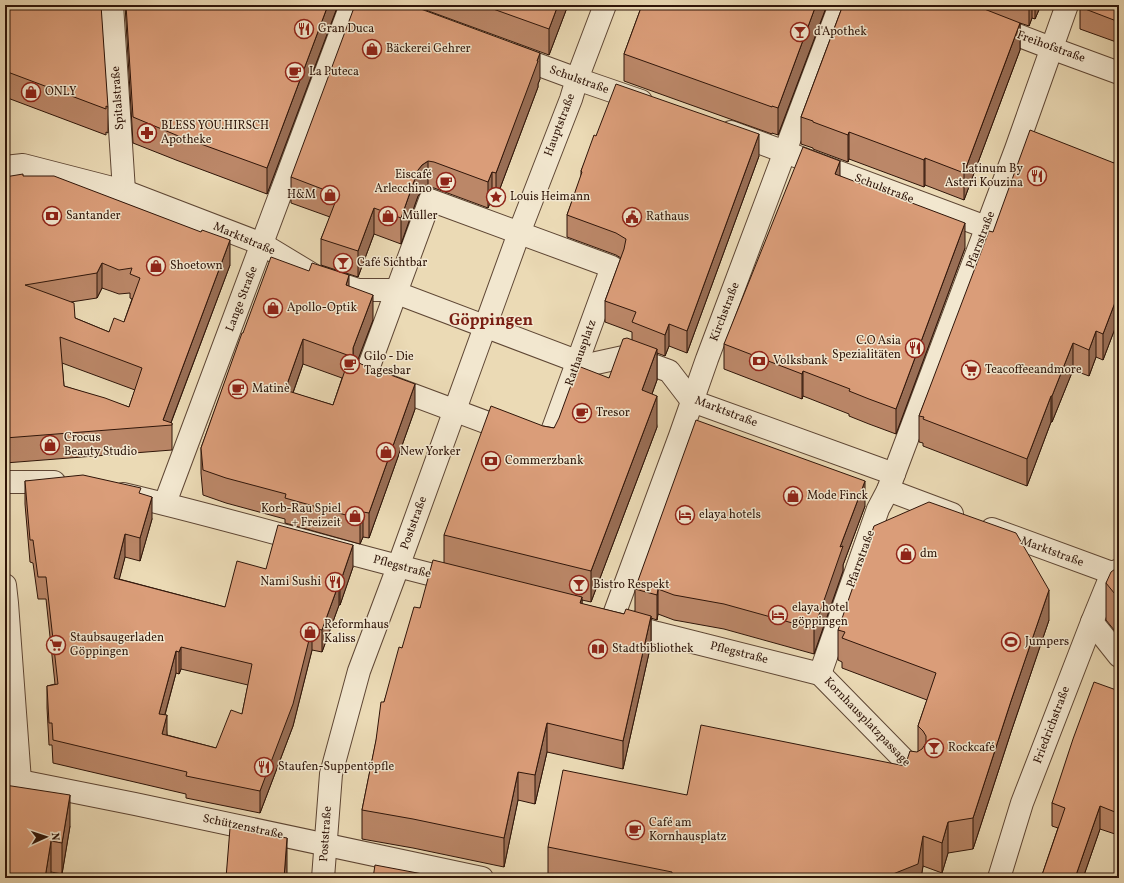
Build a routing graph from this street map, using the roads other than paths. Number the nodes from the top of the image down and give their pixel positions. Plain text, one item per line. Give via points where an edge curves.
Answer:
1 (112, 5) edge
2 (351, 5) edge
3 (605, 5) edge
4 (840, 5) edge
5 (939, 5) edge
6 (1066, 5) edge
7 (1051, 48) junction
8 (495, 49) edge
9 (1119, 72) edge
10 (577, 79) junction
11 (658, 107) edge
12 (710, 125) edge
13 (786, 152) junction
14 (5, 167) edge
15 (124, 191) junction
16 (521, 227) junction
17 (986, 228) junction
18 (262, 244) junction
19 (396, 292) junction
20 (485, 327) junction
21 (578, 362) junction
22 (692, 401) junction
23 (454, 411) junction
24 (5, 482) edge
25 (71, 482) edge
26 (891, 482) junction
27 (100, 489) edge
28 (165, 504) junction
29 (398, 567) junction
30 (1115, 572) edge
31 (5, 585) edge
32 (475, 586) edge
33 (604, 618) joint
34 (1092, 622) junction
35 (1119, 656) edge
36 (820, 674) junction
37 (914, 770) edge
38 (12, 780) edge
39 (325, 845) junction
40 (323, 878) edge
41 (482, 878) edge
42 (999, 878) edge

1 - 15 street, Spitalstraße
2 - 18 street, Lange Straße
3 - 10 street, Hauptstraße
4 - 13 street, Kirchstraße
5 - 7 street, Freihofstraße
6 - 7 street, Pfarrstraße
7 - 9 street, Freihofstraße
7 - 17 street, Pfarrstraße
8 - 10 street, Schulstraße
10 - 11 street, Schulstraße
10 - 16 street, Hauptstraße
12 - 13 street, Schulstraße
13 - 17 street, Schulstraße
13 - 22 street, Kirchstraße
14 - 15 street, Marktstraße via 23,165
15 - 18 street, Marktstraße
16 - 19 street, Rathausplatz via 430,200
16 - 20 street, Poststraße
16 - 21 street, Rathausplatz via 612,267
17 - 26 street, Pfarrstraße
18 - 19 street, Marktstraße via 315,276 358,290
18 - 28 street, Lange Straße
19 - 20 street, Marktstraße
19 - 23 street, Rathausplatz via 365,377
20 - 21 street, Marktstraße
20 - 23 street, Poststraße
21 - 22 street, Marktstraße via 587,366 628,356 669,371
21 - 23 street, Rathausplatz via 547,445
22 - 26 street, Marktstraße
22 - 33 street, Kirchstraße
23 - 29 street, Poststraße
24 - 25 street
26 - 30 street, Marktstraße via 970,521
26 - 36 street, Pfarrstraße via 878,509
27 - 28 street, Pflegstraße
28 - 29 street, Pflegstraße
29 - 32 street, Pflegstraße
29 - 39 street, Poststraße via 360,671 331,774
30 - 34 street, Friedrichstraße
31 - 38 street
33 - 36 street, Pflegstraße
34 - 35 street
34 - 42 street, Friedrichstraße via 1022,804
36 - 37 street, Kornhausplatzpassage
38 - 39 street, Schützenstraße
39 - 40 street, Poststraße
39 - 41 street, Schützenstraße

